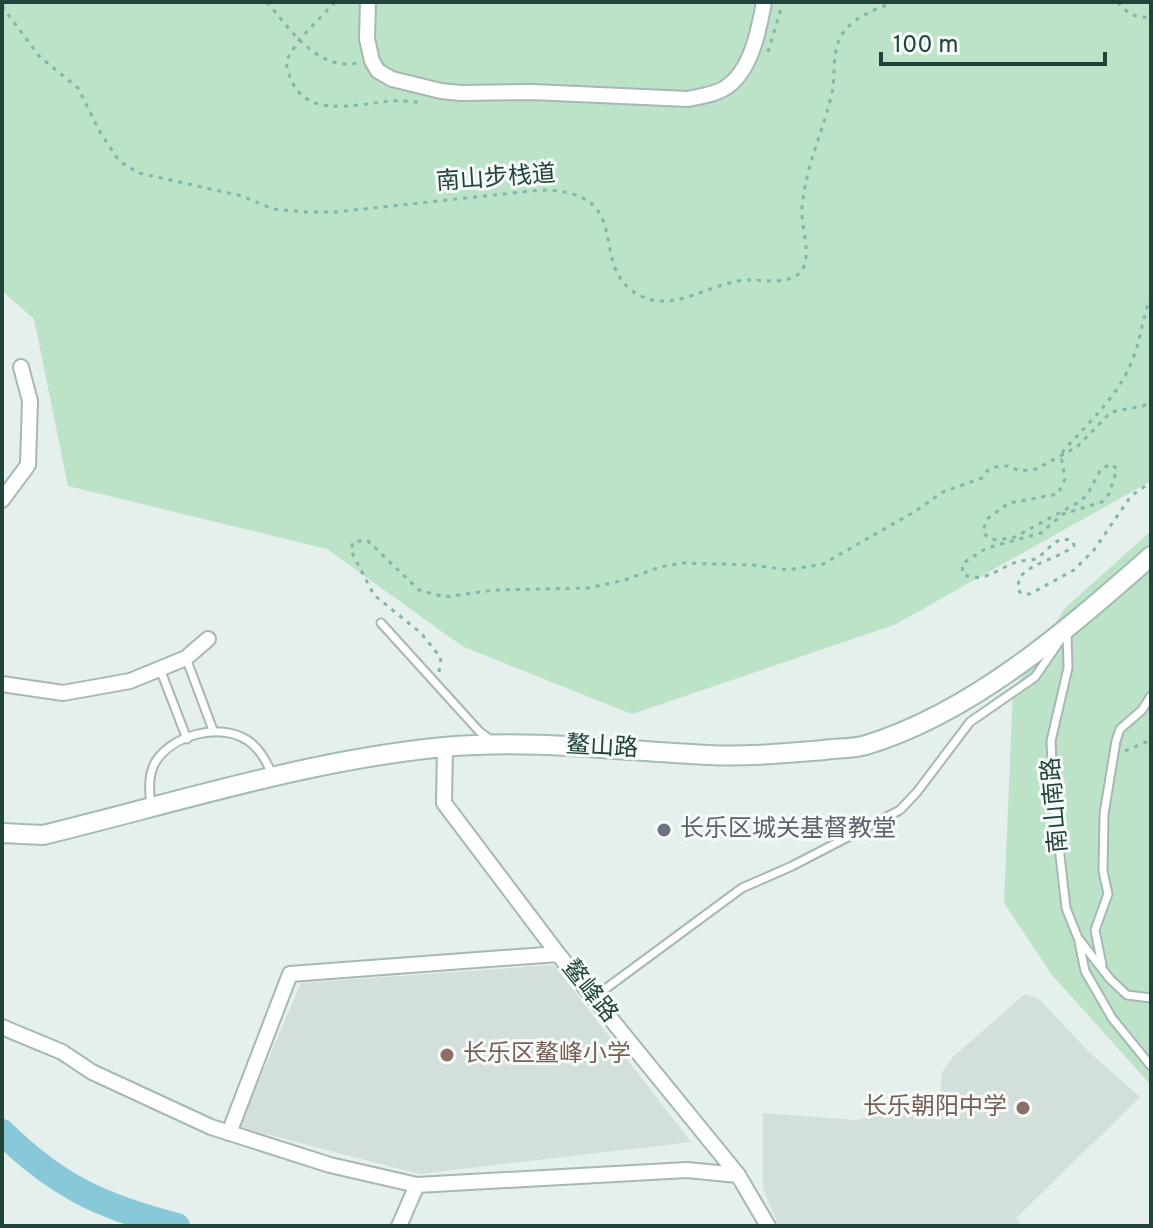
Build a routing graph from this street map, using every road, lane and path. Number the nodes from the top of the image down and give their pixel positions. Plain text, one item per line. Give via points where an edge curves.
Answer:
1 (267, 2) edge
2 (368, 2) edge
3 (764, 2) edge
4 (894, 2) edge
5 (1118, 2) edge
6 (2, 6) edge
7 (1151, 16) edge
8 (372, 61) junction
9 (1151, 296) edge
10 (21, 367) dead end
11 (1151, 401) edge
12 (1061, 456) junction
13 (1151, 482) edge
14 (2, 500) edge
15 (1151, 556) edge
16 (381, 623) dead end
17 (1067, 630) junction
18 (208, 639) dead end
19 (186, 658) junction
20 (160, 669) junction
21 (2, 684) edge
22 (438, 684) junction
23 (1151, 696) edge
24 (213, 730) junction
25 (187, 739) junction
26 (1151, 740) edge
27 (497, 745) junction
28 (445, 747) junction
29 (1115, 755) junction
30 (275, 777) junction
31 (151, 809) junction
32 (2, 833) edge
33 (1078, 938) junction
34 (558, 954) junction
35 (1103, 971) junction
36 (593, 998) junction
37 (1151, 998) edge
38 (2, 1027) edge
39 (1151, 1066) edge
40 (229, 1133) junction
41 (738, 1175) junction
42 (417, 1185) junction
43 (399, 1226) edge
44 (768, 1226) edge

1 - 8 path via 308,50 350,64
2 - 8 street
3 - 8 street via 753,45 735,79 713,94 688,99 441,91 392,79
4 - 6 path, 南山步栈道 via 853,21 838,40 832,95 808,166 802,212 804,267 779,282 744,279 656,300 626,285 610,253 600,211 564,190 305,212 273,209 242,196 139,173 119,161 78,88 39,56
5 - 7 path via 1130,14
9 - 12 path via 1136,352 1117,392
10 - 14 street via 30,401 28,465
11 - 12 path via 1111,412
12 - 13 path via 1061,491 1001,508 984,524 988,538 1015,537 1079,502 1101,469 1113,464 1117,469 1106,498 1063,514 1035,536 971,556 962,566 965,576 988,576 1034,559 1056,540 1073,541 1070,550 1032,566 1019,578 1018,590 1030,594 1074,570 1131,496
12 - 22 path via 1036,469 995,467 823,564 787,570 683,563 588,588 445,597 419,590 367,540 353,542 351,551 374,595 421,633 441,658
15 - 17 street, 鳌山路
16 - 22 lane
17 - 27 street, 鳌山路 via 920,725 863,746 712,755
17 - 33 lane, 南山南路 via 1068,668 1051,741 1066,908
17 - 36 lane via 1035,677 970,722 900,810 742,888
18 - 19 street
19 - 20 street
19 - 24 lane
20 - 21 street via 130,681 63,693
20 - 25 lane
22 - 27 lane
23 - 29 lane, 南山南路 via 1120,729
24 - 25 lane
24 - 30 lane via 249,741
25 - 31 lane via 155,762 148,785
26 - 29 path
27 - 28 street, 鳌山路
28 - 30 street, 鳌山路 via 348,760
28 - 34 street, 鳌峰路 via 444,803
29 - 35 lane, 南山南路 via 1104,814 1108,894 1095,930
30 - 31 street, 鳌山路
31 - 32 street, 鳌山路 via 43,835
33 - 35 lane, 南山南路
33 - 39 lane via 1085,971 1112,1018
34 - 36 street, 鳌峰路
34 - 40 street via 290,974
35 - 37 lane, 南山南路 via 1127,995
36 - 41 street, 鳌峰路
38 - 40 street
40 - 42 street
41 - 42 street via 687,1170
41 - 44 street, 鳌峰路
42 - 43 street

